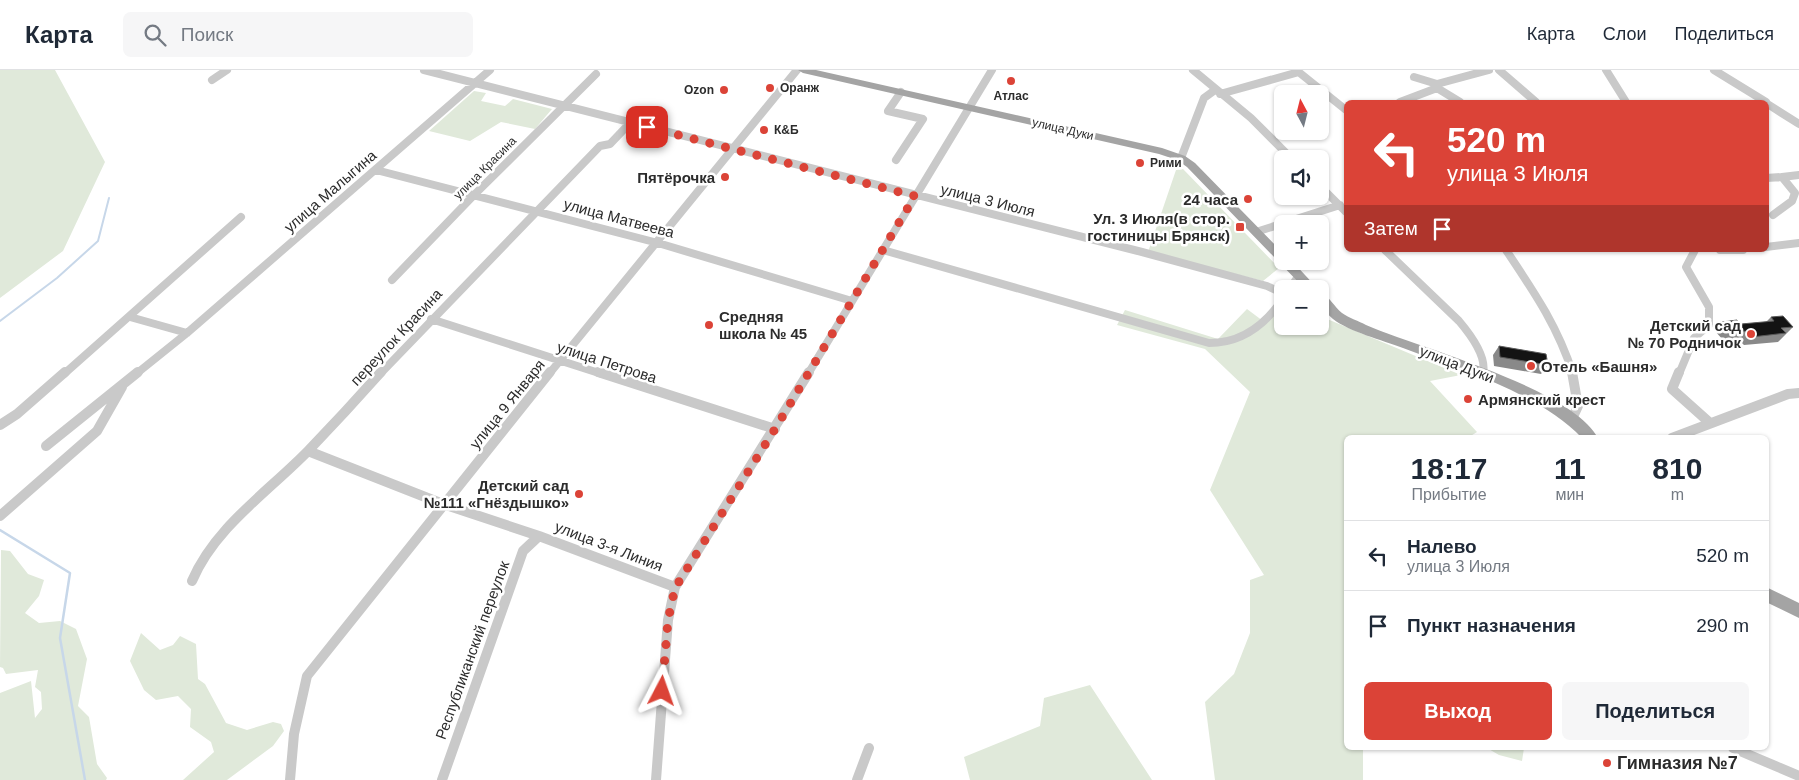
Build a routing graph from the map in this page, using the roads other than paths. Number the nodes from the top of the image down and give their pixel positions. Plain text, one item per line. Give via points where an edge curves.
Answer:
1 (227, 70) edge
2 (424, 70) edge
3 (490, 70) edge
4 (797, 70) edge
5 (804, 70) edge
6 (992, 70) edge
7 (1192, 70) edge
8 (1489, 70) edge
9 (1499, 70) edge
10 (1606, 70) edge
11 (1714, 70) edge
12 (1297, 71) edge
13 (596, 74) dead end
14 (1414, 76) dead end
15 (212, 80) dead end
16 (474, 83) junction
17 (1437, 86) junction
18 (901, 92) junction
19 (1217, 92) junction
20 (1405, 100) edge
21 (1457, 100) edge
22 (1534, 100) edge
23 (1625, 100) edge
24 (1761, 100) edge
25 (1769, 105) edge
26 (564, 106) junction
27 (968, 107) junction
28 (1344, 108) edge
29 (630, 123) junction
30 (1799, 124) edge
31 (733, 148) junction
32 (1283, 150) edge
33 (1181, 158) junction
34 (896, 160) dead end
35 (376, 170) junction
36 (1799, 176) edge
37 (1782, 177) junction
38 (1769, 178) edge
39 (474, 195) junction
40 (1329, 195) edge
41 (915, 196) junction
42 (1340, 206) junction
43 (1344, 210) edge
44 (538, 211) junction
45 (1773, 215) dead end
46 (241, 217) dead end
47 (1256, 232) junction
48 (1799, 242) edge
49 (658, 243) junction
50 (1769, 247) edge
51 (883, 250) junction
52 (1274, 250) edge
53 (1386, 252) edge
54 (1507, 252) edge
55 (1694, 252) edge
56 (1293, 270) edge
57 (1298, 275) junction
58 (392, 280) dead end
59 (1295, 280) edge
60 (1303, 280) edge
61 (1274, 289) edge
62 (852, 301) junction
63 (1329, 306) edge
64 (1274, 308) edge
65 (1329, 312) edge
66 (1338, 316) junction
67 (130, 317) junction
68 (430, 319) junction
69 (187, 333) junction
70 (559, 362) junction
71 (1483, 373) junction
72 (124, 384) junction
73 (1799, 393) edge
74 (1572, 420) junction
75 (1710, 423) junction
76 (0, 425) edge
77 (775, 429) junction
78 (1588, 435) edge
79 (1680, 435) edge
80 (46, 446) dead end
81 (308, 451) junction
82 (443, 504) junction
83 (0, 516) edge
84 (539, 536) junction
85 (192, 581) dead end
86 (675, 588) junction
87 (1769, 596) edge
88 (1799, 611) edge
89 (869, 748) dead end
90 (1738, 750) edge
91 (1799, 776) edge
92 (290, 780) edge
93 (442, 780) edge
94 (656, 780) edge
95 (857, 780) edge

1 - 15 street
2 - 16 street, улица 3 Июля
3 - 16 street, улица Малыгина
4 - 31 street, улица 9 Января
5 - 18 main road, улица Дуки
6 - 27 street
7 - 19 street
8 - 17 street
9 - 22 street
10 - 23 street
11 - 24 street
12 - 19 street
12 - 28 street
13 - 26 street, улица Красина
14 - 17 street
16 - 26 street, улица 3 Июля
16 - 35 street, улица Малыгина
17 - 20 street
17 - 21 street
18 - 27 main road, улица Дуки
18 - 34 street via 888,111 923,119
19 - 32 street via 1251,118
19 - 33 street via 1204,98
25 - 30 street
26 - 29 street, улица 3 Июля
26 - 39 street, улица Красина
27 - 33 main road, улица Дуки
27 - 41 street
29 - 31 street, улица 3 Июля
29 - 44 street, переулок Красина via 610,144 600,146
31 - 41 street, улица 3 Июля
31 - 49 street, улица 9 Января
33 - 47 main road, улица Дуки via 1192,165
35 - 39 street, улица Матвеева
35 - 69 street, улица Малыгина
36 - 37 street
37 - 38 street
37 - 45 street via 1795,193 1792,201
39 - 44 street, улица Матвеева
39 - 58 street, улица Красина
40 - 42 street
41 - 51 street
41 - 61 street, улица 3 Июля via 1142,252
42 - 43 street
42 - 47 street
44 - 49 street, улица Матвеева
44 - 68 street, переулок Красина
46 - 67 street
47 - 52 main road, улица Дуки
48 - 50 street
49 - 62 street, улица Матвеева
49 - 70 street, улица 9 Января
51 - 62 street
51 - 64 street via 1209,343 1226,343 1247,335
53 - 71 street via 1470,334 1485,364
54 - 74 street via 1546,309 1563,344 1575,381 1578,406
55 - 75 street via 1686,267 1709,307 1710,325 1694,338 1672,389
56 - 57 main road, улица Дуки
57 - 59 street
57 - 60 main road, улица Дуки
62 - 77 street
63 - 66 main road, улица Дуки
65 - 66 street
66 - 71 main road, улица Дуки
67 - 69 street
67 - 76 street
68 - 70 street, улица Петрова
68 - 81 street, переулок Красина
69 - 72 street, улица Малыгина
70 - 77 street, улица Петрова
70 - 82 street, улица 9 Января
71 - 74 main road, улица Дуки via 1552,405
72 - 80 street, улица Малыгина
72 - 83 street, улица Малыгина via 97,431
73 - 75 street via 1788,394
74 - 78 main road, улица Дуки
75 - 79 street
77 - 86 street
81 - 82 street, улица 3-я Линия
81 - 85 street, переулок Красина via 215,541 198,565
82 - 84 street, улица 3-я Линия
82 - 92 street, улица 9 Января via 307,676 294,734
84 - 86 street, улица 3-я Линия
84 - 93 street, Республиканский переулок via 523,551
86 - 94 street via 668,620
87 - 88 main road
89 - 95 street
90 - 91 street

